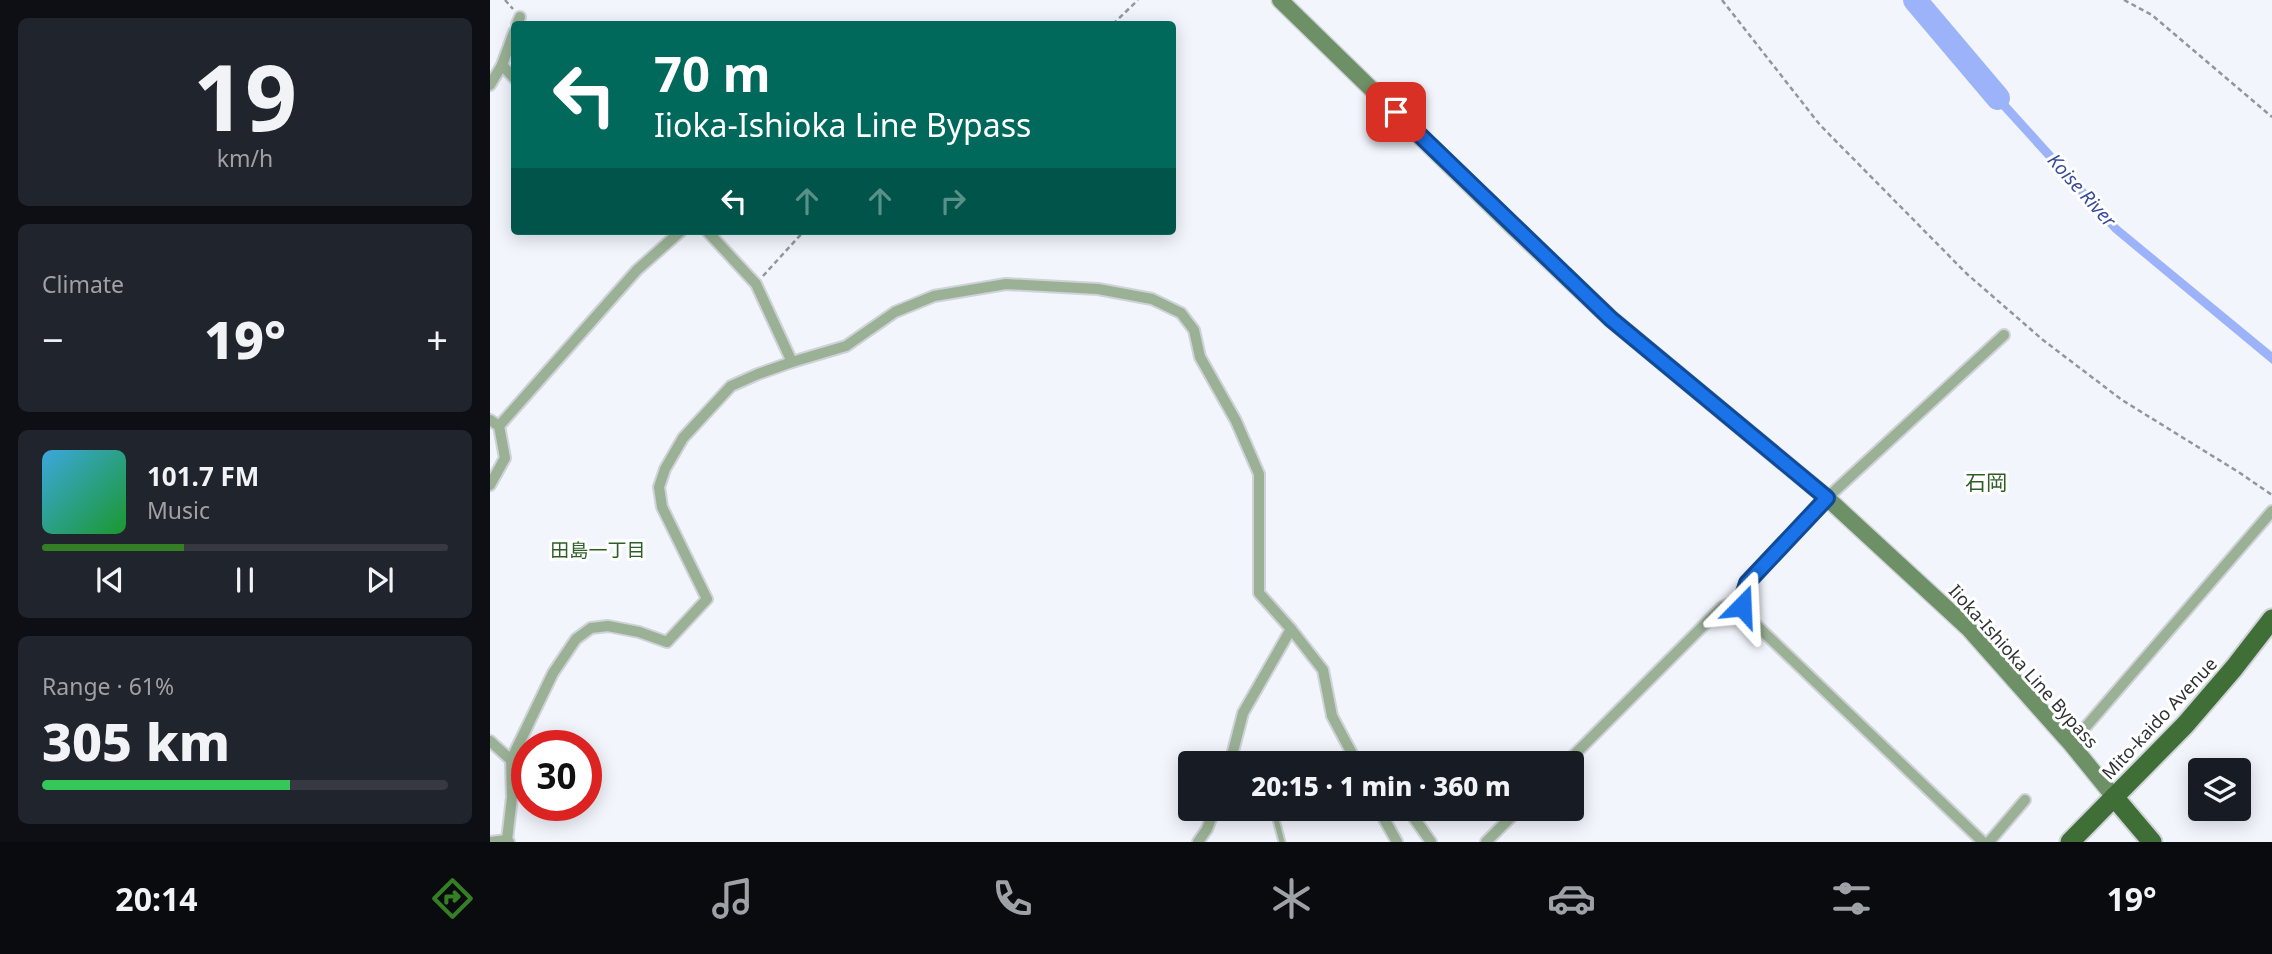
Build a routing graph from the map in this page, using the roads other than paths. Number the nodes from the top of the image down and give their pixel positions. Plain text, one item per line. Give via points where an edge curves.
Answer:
1 (1280, 0) edge
2 (511, 40) edge
3 (502, 65) junction
4 (511, 75) edge
5 (490, 85) edge
6 (676, 235) edge
7 (711, 235) edge
8 (2004, 335) dead end
9 (792, 362) junction
10 (494, 423) edge
11 (490, 485) edge
12 (1827, 498) junction
13 (2272, 511) edge
14 (1742, 599) junction
15 (2272, 619) edge
16 (1292, 629) junction
17 (525, 730) edge
18 (490, 741) edge
19 (2071, 744) junction
20 (1233, 751) edge
21 (1351, 751) edge
22 (1578, 751) edge
23 (511, 760) edge
24 (2114, 797) junction
25 (2025, 800) dead end
26 (511, 808) edge
27 (1210, 821) edge
28 (1276, 821) edge
29 (1385, 821) edge
30 (1416, 821) edge
31 (1507, 821) edge
32 (508, 841) edge
33 (490, 842) edge
34 (1198, 842) edge
35 (1282, 842) edge
36 (1397, 842) edge
37 (1431, 842) edge
38 (1486, 842) edge
39 (1983, 842) edge
40 (1989, 842) edge
41 (2070, 842) edge
42 (2152, 842) edge

1 - 12 main road, Iioka-Ishioka Line Bypass via 1611,319
2 - 3 street
3 - 4 street
3 - 5 street
6 - 10 street via 637,270
7 - 9 street via 756,284
8 - 12 street
9 - 16 street via 846,346 895,312 934,296 1006,284 1098,289 1152,299 1181,313 1194,330 1200,357 1259,474 1259,593
9 - 17 street via 731,386 683,438 665,469 659,487 662,507 707,599 667,642 608,626 591,628 576,639 553,673
10 - 11 street via 505,458
12 - 14 street via 1747,583
12 - 19 main road, Iioka-Ishioka Line Bypass via 1968,628
13 - 19 street
14 - 22 street via 1722,607
14 - 39 street via 1751,620
15 - 24 highway, Mito-kaido Avenue via 2235,668
16 - 20 street via 1243,713
16 - 21 street via 1323,670 1332,716
18 - 23 street
19 - 24 main road, Iioka-Ishioka Line Bypass
24 - 41 highway, Mito-kaido Avenue
24 - 42 highway
25 - 40 street
26 - 32 street
27 - 34 street
28 - 35 lane
29 - 36 street
30 - 37 street
31 - 38 street
32 - 33 street

